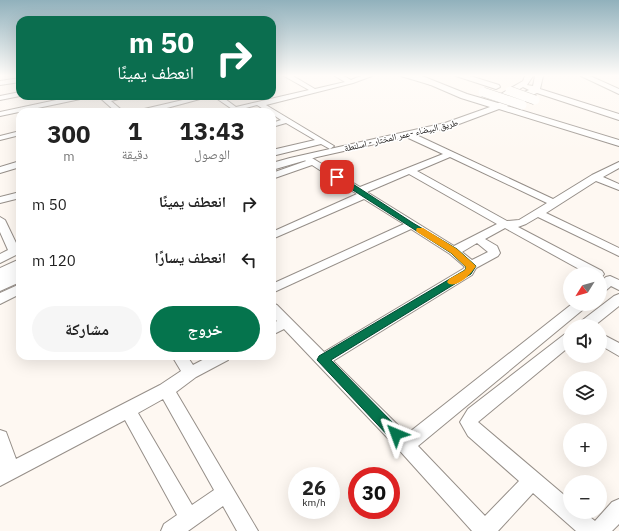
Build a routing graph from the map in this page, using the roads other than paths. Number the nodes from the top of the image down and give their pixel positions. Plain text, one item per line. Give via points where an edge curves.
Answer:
1 (62, 101) edge
2 (107, 101) edge
3 (189, 101) edge
4 (223, 101) edge
5 (273, 101) edge
6 (481, 101) edge
7 (493, 101) edge
8 (509, 101) edge
9 (519, 101) edge
10 (551, 101) edge
11 (558, 101) edge
12 (489, 103) junction
13 (260, 104) junction
14 (500, 107) junction
15 (28, 108) edge
16 (116, 108) edge
17 (159, 108) edge
18 (233, 108) edge
19 (238, 108) edge
20 (267, 108) edge
21 (16, 111) edge
22 (276, 113) edge
23 (0, 114) edge
24 (619, 117) edge
25 (288, 120) junction
26 (276, 124) edge
27 (619, 126) edge
28 (16, 134) edge
29 (407, 134) junction
30 (619, 137) edge
31 (0, 138) edge
32 (619, 143) edge
33 (324, 147) junction
34 (276, 153) edge
35 (450, 154) junction
36 (276, 159) edge
37 (309, 160) junction
38 (16, 165) edge
39 (619, 165) edge
40 (276, 166) edge
41 (0, 170) edge
42 (410, 171) junction
43 (276, 174) edge
44 (596, 177) junction
45 (619, 187) edge
46 (362, 193) junction
47 (16, 196) edge
48 (0, 200) edge
49 (554, 203) junction
50 (538, 213) junction
51 (0, 220) edge
52 (505, 224) junction
53 (410, 225) junction
54 (276, 234) edge
55 (476, 238) junction
56 (16, 250) edge
57 (454, 251) junction
58 (619, 252) edge
59 (16, 255) edge
60 (16, 256) edge
61 (0, 259) edge
62 (471, 266) junction
63 (585, 267) edge
64 (0, 274) edge
65 (16, 277) edge
66 (0, 286) edge
67 (276, 287) edge
68 (16, 290) edge
69 (0, 299) edge
70 (619, 299) edge
71 (572, 311) edge
72 (276, 312) edge
73 (594, 319) edge
74 (286, 322) junction
75 (276, 328) edge
76 (607, 342) edge
77 (563, 344) edge
78 (619, 350) edge
79 (181, 360) edge
80 (215, 360) edge
81 (323, 360) junction
82 (191, 373) junction
83 (166, 390) junction
84 (128, 410) junction
85 (0, 438) edge
86 (406, 445) junction
87 (5, 474) edge
88 (531, 481) junction
89 (226, 492) junction
90 (619, 509) edge
91 (189, 518) junction
92 (171, 531) edge
93 (248, 531) edge
94 (484, 531) edge
95 (591, 531) edge
96 (599, 531) edge

1 - 15 street
2 - 16 street
3 - 17 street
4 - 18 street
5 - 13 street
6 - 12 main road
7 - 12 main road, طريق البيضاء -عمر المختار - اسلنطة
8 - 30 main road, bridge
9 - 14 main road, طريق البيضاء -عمر المختار - اسلنطة
10 - 27 main road
11 - 24 main road
12 - 14 main road
12 - 33 main road, طريق البيضاء -عمر المختار - اسلنطة via 435,123
13 - 19 street
13 - 20 street
14 - 29 main road, طريق البيضاء -عمر المختار - اسلنطة via 448,125
14 - 32 main road
21 - 23 street
22 - 25 street
25 - 26 street
25 - 33 street
28 - 31 street
29 - 33 main road, طريق البيضاء -عمر المختار - اسلنطة
29 - 35 street
33 - 34 street
33 - 36 main road, طريق البيضاء -عمر المختار - اسلنطة
33 - 37 main road, طريق البيضاء -عمر المختار - اسلنطة
35 - 42 street
35 - 49 street
37 - 40 main road, طريق البيضاء -عمر المختار - اسلنطة
37 - 43 street
37 - 46 street
38 - 41 street
39 - 44 street
42 - 46 street
42 - 52 street
44 - 45 street
44 - 49 street
46 - 53 street
46 - 54 street
47 - 48 street
49 - 50 street
50 - 52 street via 517,224
50 - 58 street
51 - 56 street
52 - 55 street
52 - 63 street
53 - 57 street
53 - 67 street
55 - 57 street
55 - 62 street via 493,249 494,253
57 - 62 street
59 - 61 street
60 - 64 main road
62 - 81 street via 468,272
65 - 66 main road
68 - 69 street
70 - 73 street
71 - 86 street
72 - 74 street
74 - 75 street
74 - 81 street
76 - 78 street
77 - 88 street via 474,414 468,422 474,431
79 - 82 street
80 - 82 street
81 - 86 street
82 - 83 street
83 - 84 street
83 - 89 street
84 - 87 street
84 - 91 street
85 - 87 street
86 - 94 street
88 - 94 street
88 - 95 street
89 - 91 street
89 - 93 street
90 - 96 street
91 - 92 street

